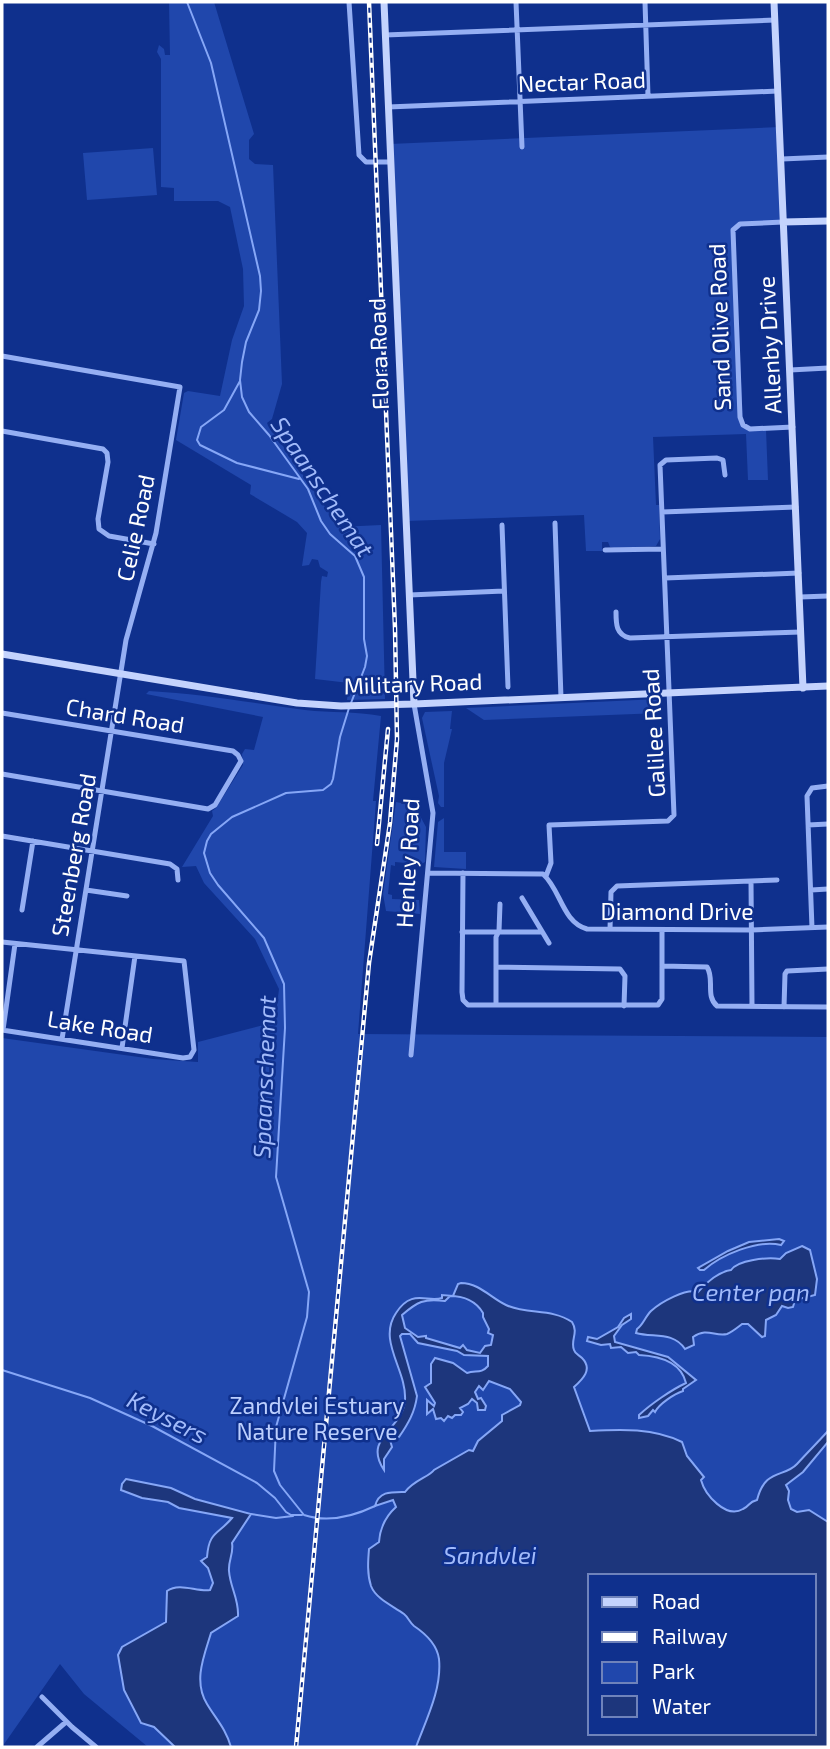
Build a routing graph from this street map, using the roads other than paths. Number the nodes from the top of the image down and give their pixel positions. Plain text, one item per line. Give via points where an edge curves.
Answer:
1 (349, 2) edge
2 (384, 2) edge
3 (516, 2) edge
4 (645, 2) edge
5 (774, 2) edge
6 (775, 20) junction
7 (646, 24) junction
8 (517, 30) junction
9 (385, 35) junction
10 (778, 91) junction
11 (648, 96) junction
12 (520, 102) junction
13 (388, 107) junction
14 (522, 146) dead end
15 (828, 157) edge
16 (782, 159) junction
17 (391, 162) junction
18 (828, 220) edge
19 (783, 222) junction
20 (2, 356) edge
21 (828, 368) edge
22 (790, 370) junction
23 (793, 427) junction
24 (2, 431) edge
25 (725, 475) dead end
26 (796, 507) junction
27 (662, 512) junction
28 (555, 523) dead end
29 (502, 525) dead end
30 (154, 544) junction
31 (663, 549) junction
32 (605, 551) dead end
33 (799, 573) junction
34 (665, 578) junction
35 (504, 591) junction
36 (409, 595) junction
37 (828, 596) edge
38 (800, 597) junction
39 (616, 612) dead end
40 (802, 632) junction
41 (667, 637) junction
42 (2, 654) edge
43 (121, 676) junction
44 (508, 687) dead end
45 (828, 687) edge
46 (803, 688) junction
47 (670, 693) junction
48 (561, 698) junction
49 (414, 704) junction
50 (2, 713) edge
51 (112, 731) junction
52 (2, 774) edge
53 (828, 786) edge
54 (102, 791) junction
55 (828, 824) edge
56 (808, 825) junction
57 (2, 836) edge
58 (33, 841) junction
59 (92, 851) junction
60 (428, 873) junction
61 (463, 873) junction
62 (546, 876) junction
63 (178, 880) dead end
64 (777, 880) dead end
65 (751, 881) junction
66 (828, 889) edge
67 (86, 890) junction
68 (811, 890) junction
69 (127, 896) dead end
70 (522, 898) dead end
71 (500, 904) dead end
72 (22, 910) dead end
73 (828, 927) edge
74 (813, 928) junction
75 (610, 929) junction
76 (662, 930) junction
77 (752, 930) junction
78 (499, 931) junction
79 (462, 932) junction
80 (542, 932) junction
81 (2, 942) edge
82 (549, 943) dead end
83 (15, 944) junction
84 (75, 950) junction
85 (135, 956) junction
86 (662, 966) junction
87 (496, 967) junction
88 (828, 970) edge
89 (496, 1005) junction
90 (624, 1006) junction
91 (752, 1006) junction
92 (784, 1007) junction
93 (828, 1007) edge
94 (2, 1030) edge
95 (62, 1040) junction
96 (122, 1048) junction
97 (411, 1055) dead end
98 (42, 1697) dead end
99 (66, 1722) junction
100 (37, 1747) edge
101 (96, 1747) edge

1 - 17 street via 359,155 366,162
2 - 9 street, Flora Road
3 - 8 street
4 - 7 street
5 - 6 street, Allenby Drive
6 - 7 street
6 - 10 street, Allenby Drive
7 - 8 street
7 - 11 street
8 - 9 street
8 - 12 street
9 - 13 street, Flora Road
10 - 11 street, Nectar Road
10 - 16 street, Allenby Drive
11 - 12 street, Nectar Road
12 - 13 street, Nectar Road
12 - 14 street
13 - 17 street, Flora Road
15 - 16 street
16 - 19 street, Allenby Drive
17 - 36 street, Flora Road
18 - 19 street
19 - 22 street, Allenby Drive
19 - 23 street, Sand Olive Road via 740,224 733,230 740,417 750,429
20 - 30 street, Celie Road via 180,387
21 - 22 street
22 - 23 street, Allenby Drive
23 - 26 street, Allenby Drive
24 - 30 street via 103,449 108,462 99,528 109,536
25 - 27 street, Galilee Road via 721,458 661,462
26 - 27 street
26 - 33 street, Allenby Drive
27 - 31 street, Galilee Road
28 - 48 street
29 - 35 street
30 - 43 street, Celie Road via 126,640
31 - 32 street
31 - 34 street, Galilee Road
33 - 34 street
33 - 38 street, Allenby Drive
34 - 41 street, Galilee Road
35 - 36 street
35 - 44 street
36 - 49 street, Flora Road
37 - 38 street
38 - 40 street, Allenby Drive
39 - 41 street via 617,628 626,637
40 - 41 street
40 - 46 street, Allenby Drive
41 - 47 street, Galilee Road
42 - 43 street, Military Road
43 - 49 street, Military Road via 297,703
43 - 51 street, Steenberg Road
45 - 46 street, Military Road
46 - 47 street, Military Road
47 - 48 street, Military Road
47 - 62 street, Galilee Road via 672,818 549,825 551,859
48 - 49 street, Military Road
49 - 60 street, Henley Road via 432,800
50 - 51 street, Chard Road
51 - 54 street, Steenberg Road
51 - 54 street, Chard Road via 233,751 240,764 210,808
52 - 54 street
53 - 56 street via 808,792
54 - 59 street, Steenberg Road
55 - 56 street
56 - 68 street
57 - 58 street
58 - 59 street
58 - 72 street
59 - 63 street via 173,865
59 - 67 street, Steenberg Road
60 - 61 street
60 - 97 street, Henley Road
61 - 62 street
61 - 79 street
62 - 75 street, Diamond Drive via 577,925
64 - 65 street
65 - 75 street via 617,886 611,892
65 - 77 street
66 - 68 street
67 - 69 street
67 - 84 street, Steenberg Road
68 - 74 street
70 - 80 street
71 - 78 street
73 - 74 street, Diamond Drive
74 - 77 street, Diamond Drive
75 - 76 street, Diamond Drive
76 - 77 street, Diamond Drive
76 - 86 street
77 - 91 street
78 - 79 street
78 - 80 street
78 - 87 street
79 - 89 street via 463,1000 468,1005
80 - 82 street
81 - 83 street
83 - 84 street
83 - 94 street
84 - 85 street
84 - 95 street, Steenberg Road
85 - 96 street
85 - 96 street, Lake Road via 185,962 194,1047 192,1054 183,1058
86 - 90 street via 661,1002
86 - 91 street via 706,967 713,1004
87 - 89 street
87 - 90 street via 620,969 625,976
88 - 92 street via 787,971
89 - 90 street
91 - 92 street
92 - 93 street
94 - 95 street, Lake Road
95 - 96 street, Lake Road
98 - 99 street
99 - 100 street
99 - 101 street

